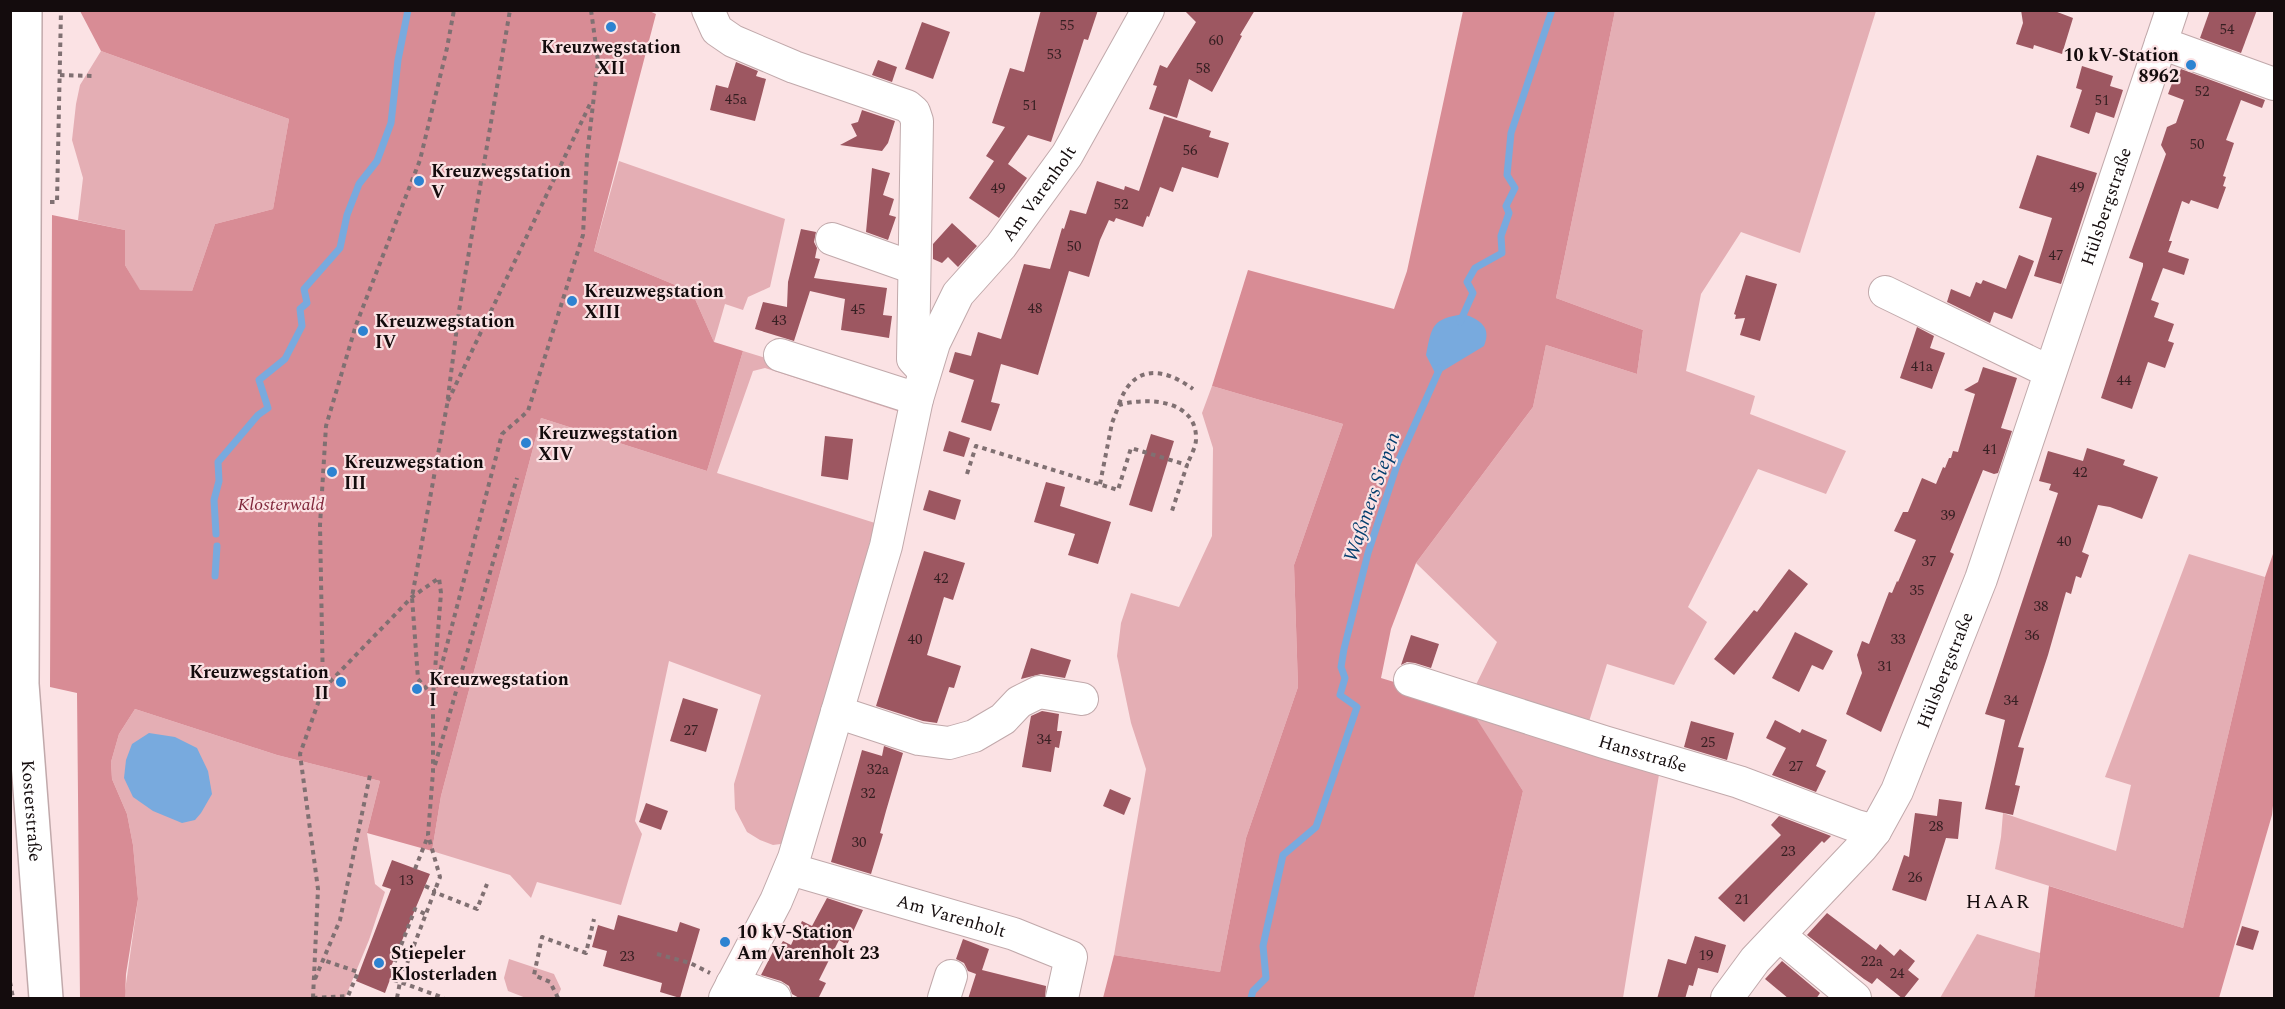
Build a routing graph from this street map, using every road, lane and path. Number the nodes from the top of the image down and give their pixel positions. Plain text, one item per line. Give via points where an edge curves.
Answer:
1 (25, 10) edge
2 (61, 10) edge
3 (454, 10) edge
4 (510, 10) edge
5 (591, 10) edge
6 (708, 10) edge
7 (1148, 10) edge
8 (2172, 10) edge
9 (2161, 43) junction
10 (60, 75) junction
11 (95, 76) dead end
12 (2274, 84) edge
13 (593, 97) junction
14 (26, 201) junction
15 (832, 239) dead end
16 (914, 268) junction
17 (1886, 292) dead end
18 (565, 293) junction
19 (571, 299) dead end
20 (780, 355) dead end
21 (2050, 372) junction
22 (921, 385) junction
23 (1194, 388) dead end
24 (447, 405) junction
25 (1119, 405) junction
26 (1187, 465) junction
27 (967, 474) dead end
28 (517, 478) dead end
29 (1100, 484) junction
30 (1171, 514) dead end
31 (412, 597) junction
32 (1410, 680) dead end
33 (323, 689) junction
34 (433, 696) junction
35 (1082, 699) dead end
36 (837, 712) junction
37 (433, 772) junction
38 (370, 775) dead end
39 (1875, 831) junction
40 (428, 835) junction
41 (415, 869) dead end
42 (789, 869) junction
43 (487, 884) dead end
44 (425, 886) dead end
45 (434, 890) junction
46 (426, 914) junction
47 (594, 919) dead end
48 (1779, 934) junction
49 (657, 954) dead end
50 (323, 960) junction
51 (690, 963) dead end
52 (10, 982) edge
53 (400, 982) junction
54 (314, 984) junction
55 (729, 991) edge
56 (313, 998) edge
57 (13, 999) edge
58 (46, 999) edge
59 (397, 999) edge
60 (444, 999) edge
61 (558, 999) edge
62 (775, 999) edge
63 (1062, 999) edge
64 (1727, 999) edge
65 (1855, 999) edge

1 - 14 main road, Kosterstraße
2 - 10 path
3 - 33 path via 420,160 356,325 326,426 320,525
4 - 24 path via 484,150
5 - 13 path via 598,61
6 - 16 street via 717,30 733,41 794,67 908,106 914,112
7 - 22 street, Am Varenholt via 1067,155 1001,246 958,294 934,342
8 - 9 street, Hülsbergstraße
9 - 12 street
9 - 21 street, Hülsbergstraße
10 - 11 path
10 - 14 path via 57,202
13 - 18 path via 583,235
13 - 24 path
14 - 58 main road, Kosterstraße via 22,684
15 - 16 street
16 - 22 street via 912,359
17 - 21 street
18 - 19 path
18 - 34 path via 528,411 502,434
20 - 22 street
21 - 39 street, Hülsbergstraße via 1981,579 1897,791
22 - 36 street, Am Varenholt via 886,546
23 - 25 path via 1172,375 1146,373 1124,389
24 - 31 path
25 - 26 path via 1155,400 1176,406 1188,416 1196,440
25 - 29 path
26 - 29 path via 1131,448 1118,490
26 - 30 path
27 - 29 path via 976,446
28 - 37 path
31 - 33 path
31 - 34 path via 418,679
31 - 34 path via 439,578
32 - 39 street, Hansstraße via 1739,782
33 - 54 path via 300,754 318,889
34 - 37 path
35 - 36 street via 1039,692 1019,702 1004,719 974,736 949,743 919,739
36 - 42 street, Am Varenholt
37 - 40 path
38 - 50 path via 340,920
39 - 48 street, Hülsbergstraße
40 - 41 path
40 - 45 path via 440,877
42 - 55 street, Am Varenholt
42 - 63 street, Am Varenholt via 1014,934 1071,957
43 - 45 path via 477,909
44 - 45 path
45 - 46 path
46 - 53 path
46 - 53 path via 415,909 391,968 394,980
47 - 61 path via 586,953 542,937 534,975 550,982
48 - 64 street, Hülsbergstraße
48 - 65 street
49 - 51 path
50 - 54 path
50 - 56 path via 358,972 348,996
52 - 57 path
53 - 59 path
53 - 60 path
54 - 56 path
55 - 62 street

